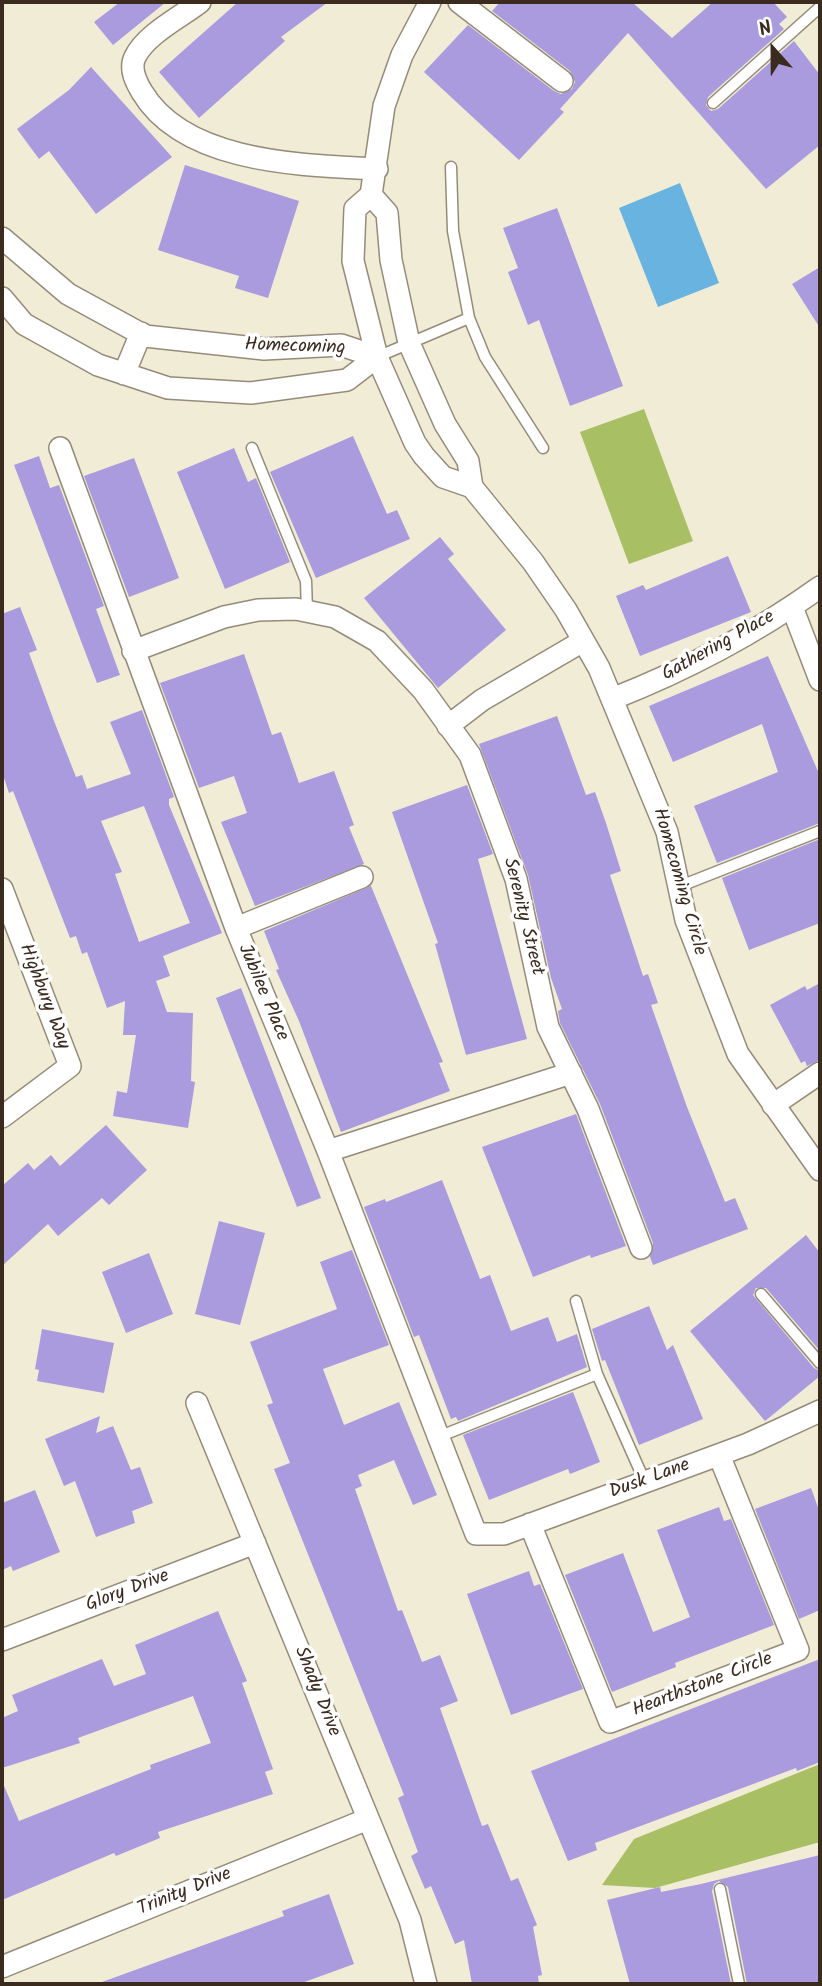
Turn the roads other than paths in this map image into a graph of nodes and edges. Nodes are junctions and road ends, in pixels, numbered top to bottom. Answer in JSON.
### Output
{"nodes":[{"id":1,"x":200,"y":2,"type":"edge"},
{"id":2,"x":430,"y":2,"type":"edge"},
{"id":3,"x":459,"y":2,"type":"edge"},
{"id":4,"x":820,"y":7,"type":"edge"},
{"id":5,"x":562,"y":81,"type":"dead end"},
{"id":6,"x":713,"y":103,"type":"dead end"},
{"id":7,"x":451,"y":167,"type":"dead end"},
{"id":8,"x":377,"y":169,"type":"junction"},
{"id":9,"x":372,"y":195,"type":"junction"},
{"id":10,"x":2,"y":238,"type":"edge"},
{"id":11,"x":2,"y":299,"type":"edge"},
{"id":12,"x":469,"y":318,"type":"junction"},
{"id":13,"x":141,"y":333,"type":"junction"},
{"id":14,"x":409,"y":343,"type":"junction"},
{"id":15,"x":377,"y":357,"type":"junction"},
{"id":16,"x":124,"y":374,"type":"junction"},
{"id":17,"x":252,"y":447,"type":"dead end"},
{"id":18,"x":60,"y":448,"type":"dead end"},
{"id":19,"x":543,"y":449,"type":"dead end"},
{"id":20,"x":472,"y":487,"type":"junction"},
{"id":21,"x":820,"y":587,"type":"edge"},
{"id":22,"x":792,"y":607,"type":"junction"},
{"id":23,"x":307,"y":611,"type":"junction"},
{"id":24,"x":583,"y":641,"type":"junction"},
{"id":25,"x":133,"y":651,"type":"junction"},
{"id":26,"x":820,"y":680,"type":"edge"},
{"id":27,"x":612,"y":699,"type":"junction"},
{"id":28,"x":448,"y":726,"type":"junction"},
{"id":29,"x":820,"y":831,"type":"edge"},
{"id":30,"x":362,"y":877,"type":"dead end"},
{"id":31,"x":678,"y":887,"type":"junction"},
{"id":32,"x":2,"y":889,"type":"edge"},
{"id":33,"x":236,"y":928,"type":"junction"},
{"id":34,"x":571,"y":1073,"type":"junction"},
{"id":35,"x":820,"y":1073,"type":"edge"},
{"id":36,"x":773,"y":1105,"type":"junction"},
{"id":37,"x":2,"y":1117,"type":"edge"},
{"id":38,"x":328,"y":1150,"type":"junction"},
{"id":39,"x":820,"y":1170,"type":"edge"},
{"id":40,"x":641,"y":1248,"type":"dead end"},
{"id":41,"x":761,"y":1294,"type":"dead end"},
{"id":42,"x":576,"y":1301,"type":"dead end"},
{"id":43,"x":820,"y":1363,"type":"edge"},
{"id":44,"x":597,"y":1374,"type":"junction"},
{"id":45,"x":197,"y":1403,"type":"dead end"},
{"id":46,"x":820,"y":1411,"type":"edge"},
{"id":47,"x":438,"y":1437,"type":"junction"},
{"id":48,"x":719,"y":1455,"type":"junction"},
{"id":49,"x":645,"y":1482,"type":"junction"},
{"id":50,"x":530,"y":1524,"type":"junction"},
{"id":51,"x":476,"y":1534,"type":"joint"},
{"id":52,"x":255,"y":1543,"type":"junction"},
{"id":53,"x":2,"y":1640,"type":"edge"},
{"id":54,"x":368,"y":1819,"type":"junction"},
{"id":55,"x":720,"y":1889,"type":"dead end"},
{"id":56,"x":2,"y":1967,"type":"edge"},
{"id":57,"x":426,"y":1984,"type":"edge"},
{"id":58,"x":738,"y":1984,"type":"edge"}],
"edges":[{"from":1,"to":8,"type":"street"},
{"from":2,"to":8,"type":"street","name":"Homecoming Circle"},
{"from":3,"to":5,"type":"street"},
{"from":4,"to":6,"type":"lane"},
{"from":7,"to":12,"type":"lane"},
{"from":8,"to":9,"type":"street","name":"Homecoming Circle"},
{"from":9,"to":14,"type":"street","name":"Homecoming Circle"},
{"from":9,"to":15,"type":"street","name":"Homecoming Circle"},
{"from":10,"to":13,"type":"street","name":"Homecoming"},
{"from":11,"to":16,"type":"street","name":"Homecoming"},
{"from":12,"to":14,"type":"lane"},
{"from":12,"to":19,"type":"lane"},
{"from":13,"to":15,"type":"street","name":"Homecoming"},
{"from":13,"to":16,"type":"street"},
{"from":14,"to":15,"type":"lane"},
{"from":14,"to":20,"type":"street","name":"Homecoming Circle"},
{"from":15,"to":16,"type":"street","name":"Homecoming"},
{"from":15,"to":20,"type":"street","name":"Homecoming Circle"},
{"from":17,"to":23,"type":"lane"},
{"from":18,"to":25,"type":"street","name":"Jubilee Place"},
{"from":20,"to":24,"type":"street","name":"Homecoming Circle"},
{"from":21,"to":22,"type":"street","name":"Gathering Place"},
{"from":22,"to":26,"type":"street"},
{"from":22,"to":27,"type":"street","name":"Gathering Place"},
{"from":23,"to":25,"type":"street","name":"Serenity Street"},
{"from":23,"to":28,"type":"street","name":"Serenity Street"},
{"from":24,"to":27,"type":"street","name":"Homecoming Circle"},
{"from":24,"to":28,"type":"street"},
{"from":25,"to":33,"type":"street","name":"Jubilee Place"},
{"from":27,"to":31,"type":"street","name":"Homecoming Circle"},
{"from":28,"to":34,"type":"street","name":"Serenity Street"},
{"from":29,"to":31,"type":"lane"},
{"from":30,"to":33,"type":"street"},
{"from":31,"to":36,"type":"street","name":"Homecoming Circle"},
{"from":32,"to":37,"type":"street","name":"Highbury Way"},
{"from":33,"to":38,"type":"street","name":"Jubilee Place"},
{"from":34,"to":38,"type":"street"},
{"from":34,"to":40,"type":"street","name":"Serenity Street"},
{"from":35,"to":36,"type":"street"},
{"from":36,"to":39,"type":"street","name":"Homecoming Circle"},
{"from":38,"to":47,"type":"street","name":"Jubilee Place"},
{"from":41,"to":43,"type":"lane"},
{"from":42,"to":44,"type":"lane"},
{"from":44,"to":47,"type":"lane"},
{"from":44,"to":49,"type":"lane"},
{"from":45,"to":52,"type":"street","name":"Shady Drive"},
{"from":46,"to":48,"type":"street","name":"Dusk Lane"},
{"from":47,"to":51,"type":"street","name":"Jubilee Place"},
{"from":48,"to":49,"type":"street","name":"Dusk Lane"},
{"from":48,"to":50,"type":"street","name":"Hearthstone Circle"},
{"from":49,"to":50,"type":"street","name":"Dusk Lane"},
{"from":50,"to":51,"type":"street","name":"Dusk Lane"},
{"from":52,"to":53,"type":"street","name":"Glory Drive"},
{"from":52,"to":54,"type":"street","name":"Shady Drive"},
{"from":54,"to":56,"type":"street","name":"Trinity Drive"},
{"from":54,"to":57,"type":"street","name":"Shady Drive"},
{"from":55,"to":58,"type":"lane"}]}
